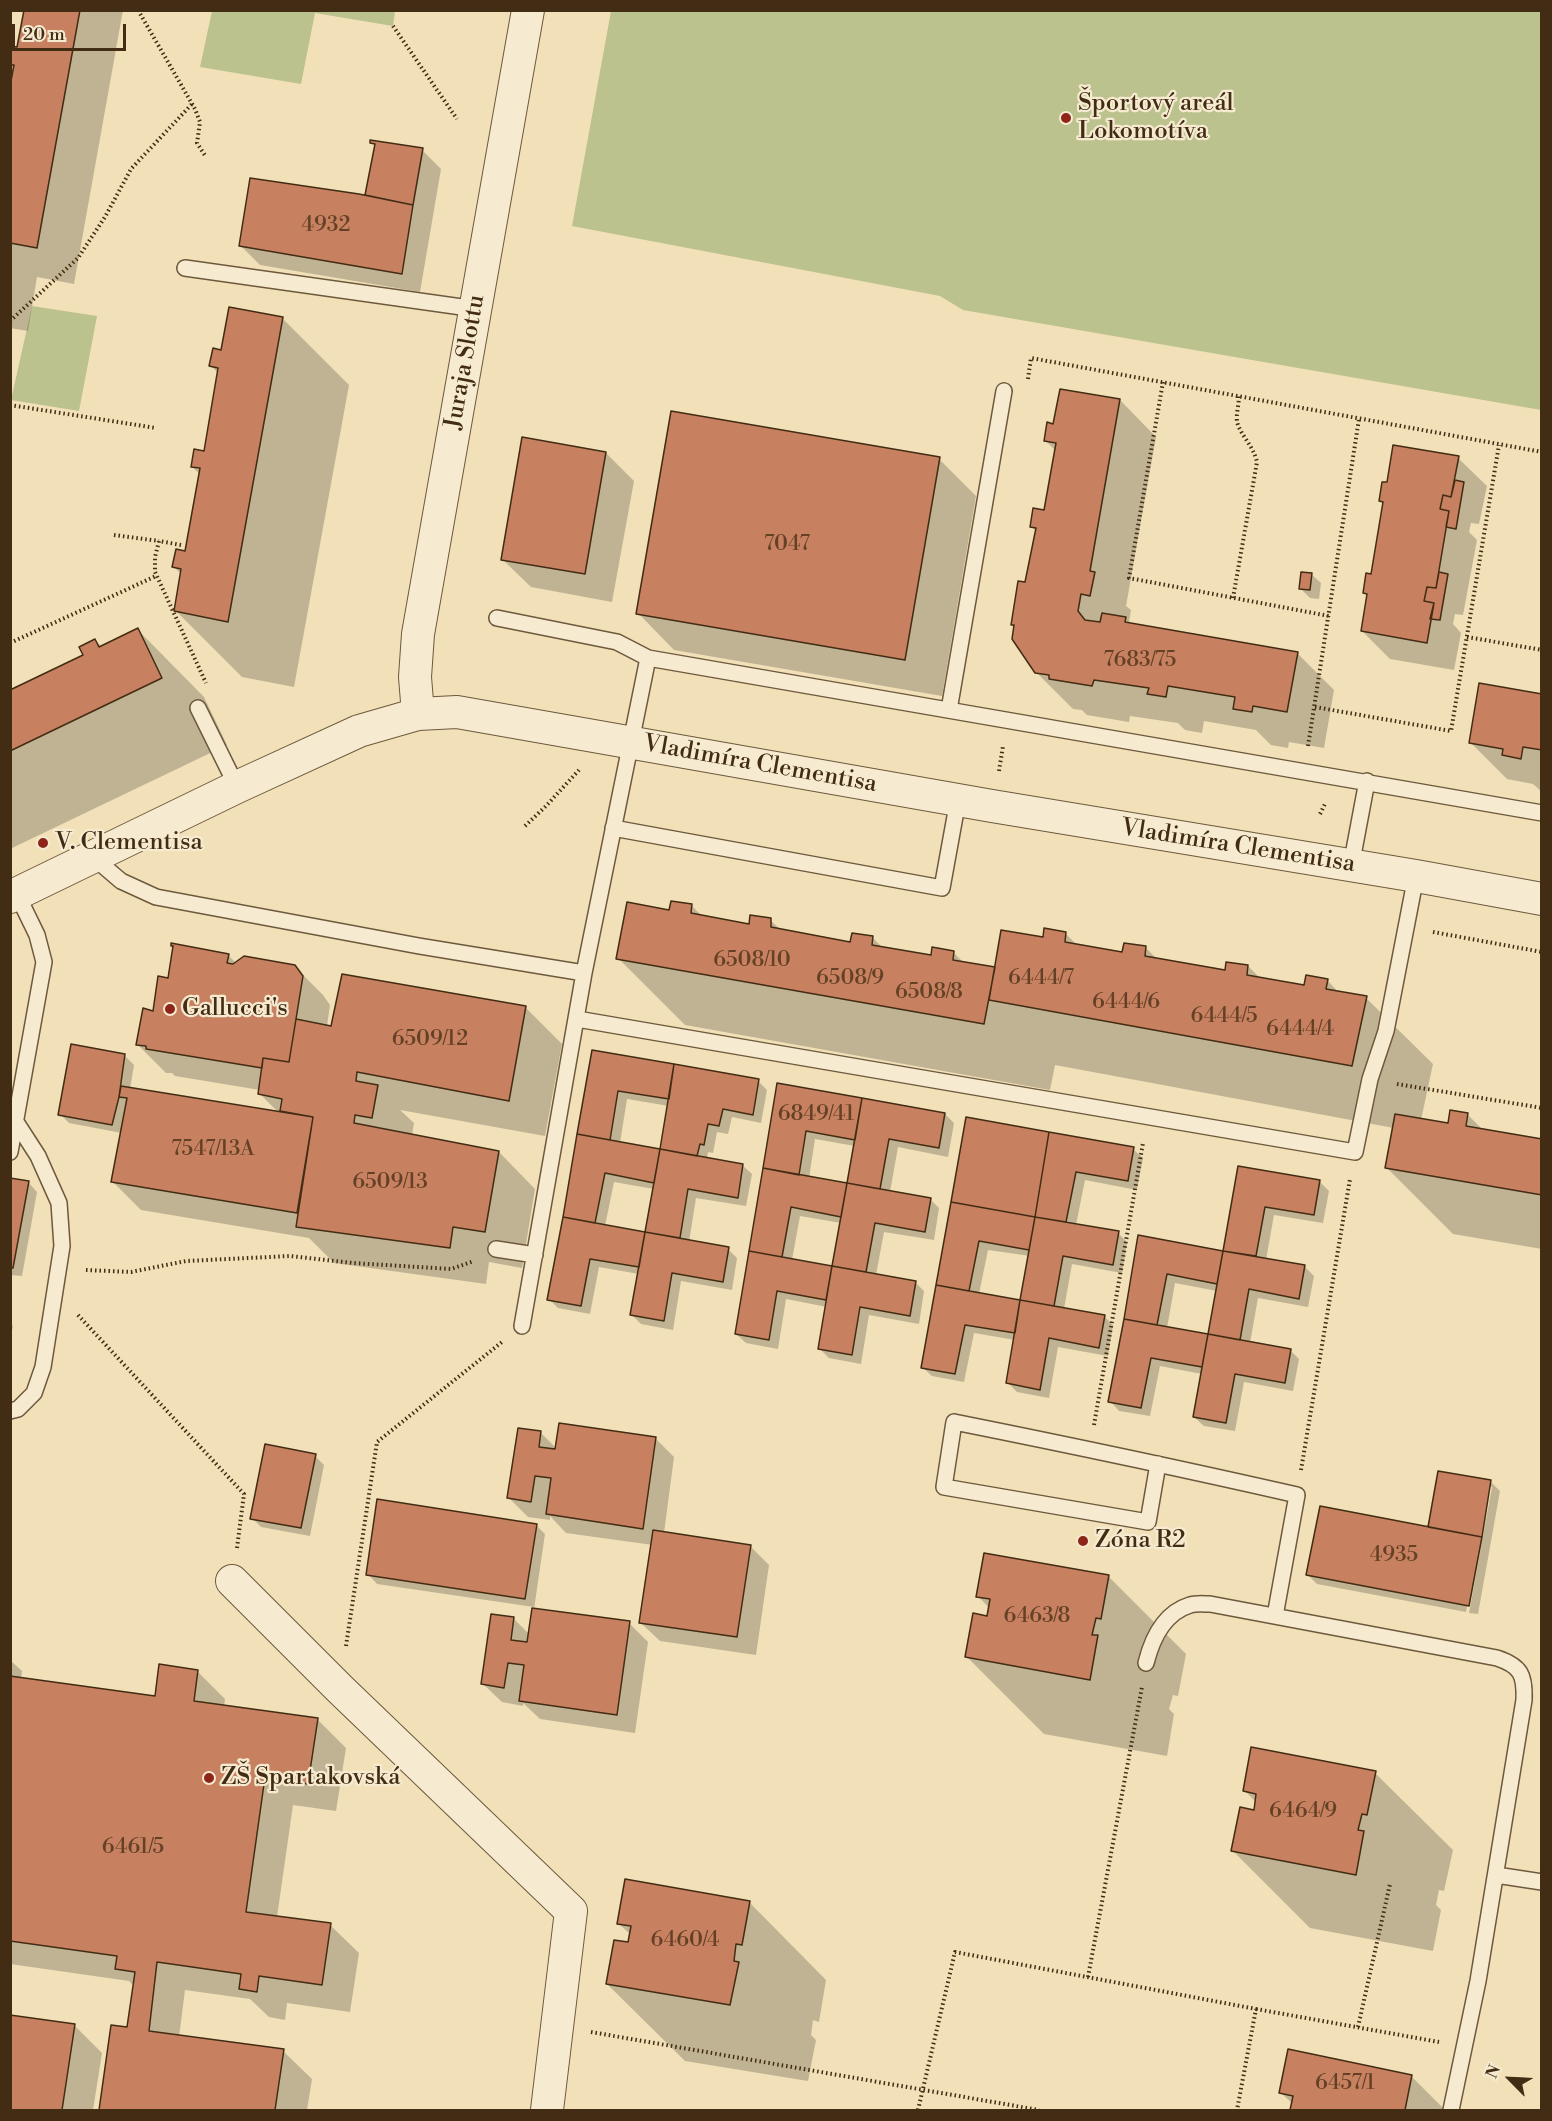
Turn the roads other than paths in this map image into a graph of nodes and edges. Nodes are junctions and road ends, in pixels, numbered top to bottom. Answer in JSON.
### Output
{"nodes":[{"id":1,"x":528,"y":10,"type":"edge"},
{"id":2,"x":185,"y":268,"type":"dead end"},
{"id":3,"x":476,"y":309,"type":"junction"},
{"id":4,"x":1004,"y":391,"type":"dead end"},
{"id":5,"x":497,"y":618,"type":"dead end"},
{"id":6,"x":648,"y":658,"type":"junction"},
{"id":7,"x":198,"y":708,"type":"dead end"},
{"id":8,"x":949,"y":710,"type":"junction"},
{"id":9,"x":418,"y":714,"type":"junction"},
{"id":10,"x":630,"y":741,"type":"junction"},
{"id":11,"x":1367,"y":782,"type":"junction"},
{"id":12,"x":237,"y":787,"type":"junction"},
{"id":13,"x":958,"y":800,"type":"junction"},
{"id":14,"x":1542,"y":813,"type":"edge"},
{"id":15,"x":613,"y":828,"type":"junction"},
{"id":16,"x":93,"y":857,"type":"junction"},
{"id":17,"x":1351,"y":866,"type":"junction"},
{"id":18,"x":1416,"y":876,"type":"junction"},
{"id":19,"x":14,"y":895,"type":"edge"},
{"id":20,"x":1542,"y":899,"type":"edge"},
{"id":21,"x":584,"y":973,"type":"junction"},
{"id":22,"x":577,"y":1019,"type":"junction"},
{"id":23,"x":16,"y":1122,"type":"junction"},
{"id":24,"x":10,"y":1152,"type":"edge"},
{"id":25,"x":496,"y":1249,"type":"road end"},
{"id":26,"x":535,"y":1255,"type":"junction"},
{"id":27,"x":522,"y":1326,"type":"road end"},
{"id":28,"x":10,"y":1411,"type":"edge"},
{"id":29,"x":1158,"y":1464,"type":"junction"},
{"id":30,"x":232,"y":1581,"type":"road end"},
{"id":31,"x":1275,"y":1616,"type":"junction"},
{"id":32,"x":1146,"y":1663,"type":"road end"},
{"id":33,"x":1496,"y":1875,"type":"junction"},
{"id":34,"x":1542,"y":1882,"type":"edge"},
{"id":35,"x":547,"y":2110,"type":"edge"},
{"id":36,"x":1451,"y":2110,"type":"edge"}],
"edges":[{"from":1,"to":3,"type":"street","name":"Juraja Slottu"},
{"from":2,"to":3,"type":"lane"},
{"from":3,"to":9,"type":"street","name":"Juraja Slottu"},
{"from":4,"to":8,"type":"lane"},
{"from":5,"to":6,"type":"lane"},
{"from":6,"to":8,"type":"lane"},
{"from":6,"to":10,"type":"lane"},
{"from":7,"to":12,"type":"lane"},
{"from":8,"to":11,"type":"lane"},
{"from":9,"to":10,"type":"street","name":"Vladimíra Clementisa"},
{"from":9,"to":12,"type":"street","name":"Vladimíra Clementisa"},
{"from":10,"to":13,"type":"street","name":"Vladimíra Clementisa"},
{"from":10,"to":15,"type":"lane"},
{"from":11,"to":14,"type":"lane"},
{"from":11,"to":17,"type":"lane"},
{"from":12,"to":16,"type":"street","name":"Vladimíra Clementisa"},
{"from":13,"to":15,"type":"lane"},
{"from":13,"to":17,"type":"street","name":"Vladimíra Clementisa"},
{"from":15,"to":21,"type":"lane"},
{"from":16,"to":19,"type":"street","name":"Vladimíra Clementisa"},
{"from":16,"to":21,"type":"lane"},
{"from":17,"to":18,"type":"street","name":"Vladimíra Clementisa"},
{"from":18,"to":20,"type":"street","name":"Vladimíra Clementisa"},
{"from":18,"to":22,"type":"lane"},
{"from":19,"to":23,"type":"lane"},
{"from":21,"to":22,"type":"lane"},
{"from":22,"to":26,"type":"lane"},
{"from":23,"to":24,"type":"lane"},
{"from":23,"to":28,"type":"lane"},
{"from":25,"to":26,"type":"lane"},
{"from":26,"to":27,"type":"lane"},
{"from":29,"to":29,"type":"lane"},
{"from":29,"to":31,"type":"lane"},
{"from":30,"to":35,"type":"street"},
{"from":31,"to":32,"type":"lane"},
{"from":31,"to":33,"type":"lane"},
{"from":33,"to":34,"type":"lane"},
{"from":33,"to":36,"type":"lane"}]}
